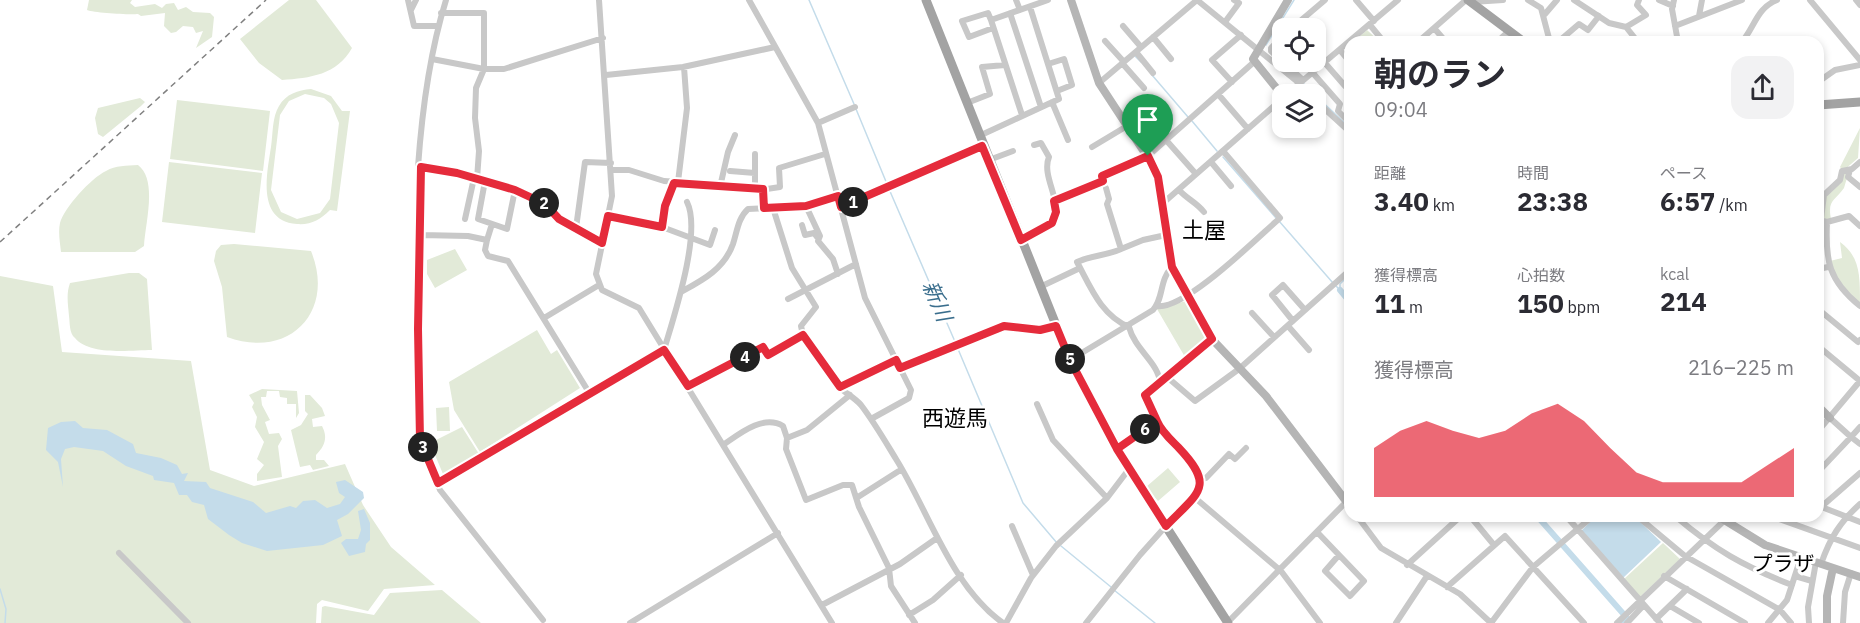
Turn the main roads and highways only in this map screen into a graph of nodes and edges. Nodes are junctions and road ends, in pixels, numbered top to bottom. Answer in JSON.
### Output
{"nodes":[{"id":1,"x":926,"y":0,"type":"edge"},
{"id":2,"x":1469,"y":1,"type":"edge"},
{"id":3,"x":1516,"y":36,"type":"edge"},
{"id":4,"x":1860,"y":102,"type":"edge"},
{"id":5,"x":1824,"y":105,"type":"edge"},
{"id":6,"x":1227,"y":623,"type":"edge"}],
"edges":[{"from":1,"to":6,"type":"main road"},
{"from":2,"to":3,"type":"main road"},
{"from":4,"to":5,"type":"main road"}]}
